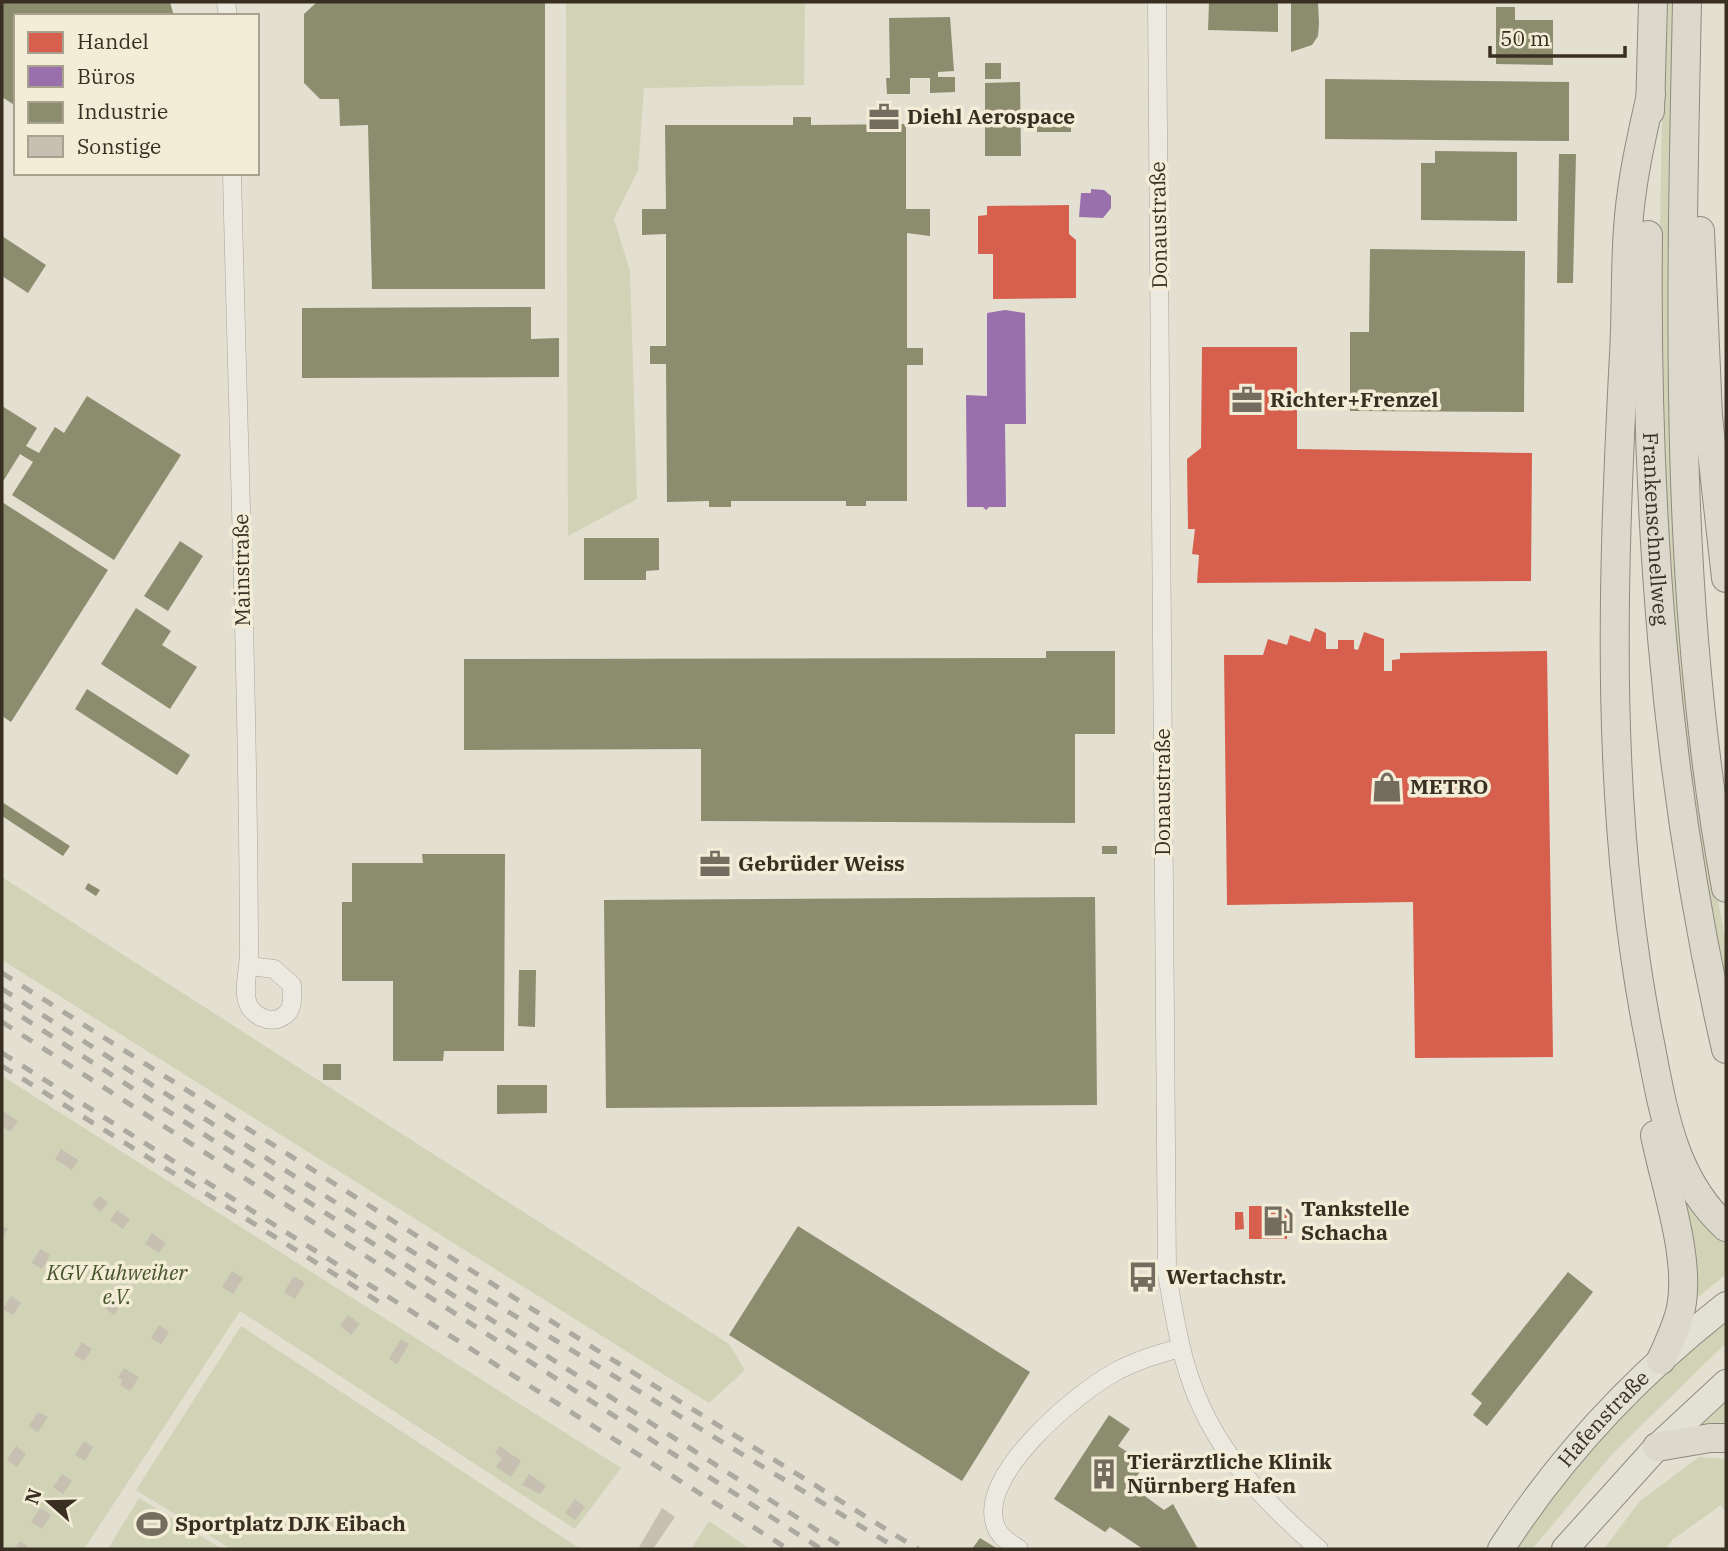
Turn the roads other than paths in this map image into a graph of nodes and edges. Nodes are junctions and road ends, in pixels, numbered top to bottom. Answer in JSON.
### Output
{"nodes":[{"id":1,"x":1157,"y":2,"type":"edge"},
{"id":2,"x":1653,"y":2,"type":"edge"},
{"id":3,"x":1687,"y":2,"type":"edge"},
{"id":4,"x":1651,"y":94,"type":"junction"},
{"id":5,"x":1685,"y":107,"type":"junction"},
{"id":6,"x":232,"y":175,"type":"edge"},
{"id":7,"x":1726,"y":578,"type":"edge"},
{"id":8,"x":1726,"y":888,"type":"edge"},
{"id":9,"x":250,"y":966,"type":"dead end"},
{"id":10,"x":1648,"y":1035,"type":"junction"},
{"id":11,"x":1726,"y":1049,"type":"edge"},
{"id":12,"x":1726,"y":1227,"type":"edge"},
{"id":13,"x":1726,"y":1305,"type":"edge"},
{"id":14,"x":1181,"y":1348,"type":"junction"},
{"id":15,"x":1661,"y":1360,"type":"junction"},
{"id":16,"x":1726,"y":1383,"type":"edge"},
{"id":17,"x":1726,"y":1438,"type":"edge"},
{"id":18,"x":1657,"y":1447,"type":"junction"},
{"id":19,"x":1313,"y":1544,"type":"edge"},
{"id":20,"x":1500,"y":1546,"type":"edge"},
{"id":21,"x":1019,"y":1549,"type":"edge"},
{"id":22,"x":1331,"y":1549,"type":"edge"},
{"id":23,"x":1565,"y":1549,"type":"edge"}],
"edges":[{"from":1,"to":14,"type":"street","name":"Donaustraße"},
{"from":2,"to":4,"type":"highway","name":"Frankenschnellweg"},
{"from":3,"to":5,"type":"highway","name":"Frankenschnellweg"},
{"from":4,"to":10,"type":"highway"},
{"from":4,"to":11,"type":"highway","name":"Frankenschnellweg"},
{"from":5,"to":7,"type":"highway"},
{"from":5,"to":8,"type":"highway","name":"Frankenschnellweg"},
{"from":6,"to":9,"type":"street","name":"Mainstraße"},
{"from":10,"to":12,"type":"highway"},
{"from":10,"to":15,"type":"highway"},
{"from":13,"to":15,"type":"main road","name":"Hafenstraße"},
{"from":14,"to":19,"type":"street","name":"Donaustraße"},
{"from":14,"to":21,"type":"street"},
{"from":15,"to":20,"type":"main road","name":"Hafenstraße"},
{"from":16,"to":18,"type":"main road"},
{"from":17,"to":18,"type":"highway"},
{"from":18,"to":23,"type":"main road"},
{"from":19,"to":22,"type":"street","name":"Donaustraße"}]}
